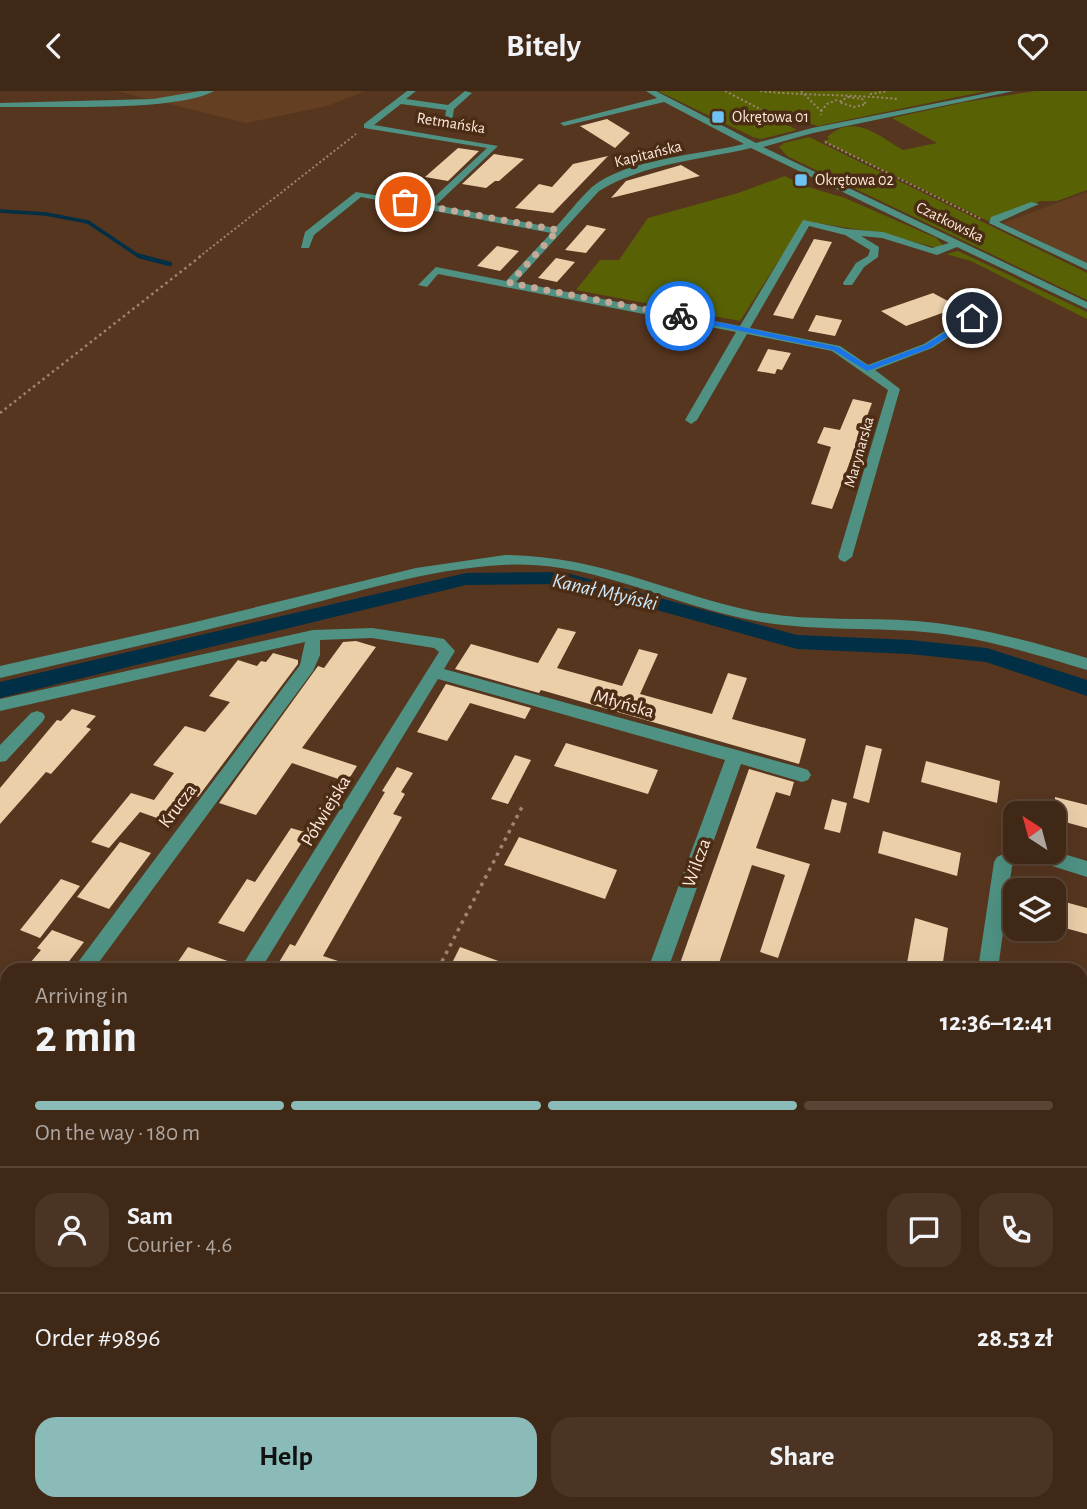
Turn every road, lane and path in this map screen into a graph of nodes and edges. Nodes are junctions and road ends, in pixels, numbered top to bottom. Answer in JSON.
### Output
{"nodes":[{"id":1,"x":104,"y":91,"type":"edge"},
{"id":2,"x":210,"y":91,"type":"edge"},
{"id":3,"x":412,"y":91,"type":"edge"},
{"id":4,"x":650,"y":91,"type":"edge"},
{"id":5,"x":725,"y":91,"type":"edge"},
{"id":6,"x":760,"y":91,"type":"edge"},
{"id":7,"x":801,"y":91,"type":"edge"},
{"id":8,"x":888,"y":91,"type":"edge"},
{"id":9,"x":1010,"y":91,"type":"edge"},
{"id":10,"x":29,"y":93,"type":"edge"},
{"id":11,"x":88,"y":93,"type":"dead end"},
{"id":12,"x":468,"y":93,"type":"dead end"},
{"id":13,"x":804,"y":96,"type":"junction"},
{"id":14,"x":861,"y":96,"type":"junction"},
{"id":15,"x":848,"y":97,"type":"junction"},
{"id":16,"x":664,"y":99,"type":"junction"},
{"id":17,"x":841,"y":99,"type":"junction"},
{"id":18,"x":400,"y":101,"type":"junction"},
{"id":19,"x":145,"y":102,"type":"junction"},
{"id":20,"x":0,"y":104,"type":"edge"},
{"id":21,"x":49,"y":104,"type":"junction"},
{"id":22,"x":62,"y":104,"type":"junction"},
{"id":23,"x":450,"y":108,"type":"junction"},
{"id":24,"x":923,"y":108,"type":"junction"},
{"id":25,"x":821,"y":111,"type":"junction"},
{"id":26,"x":449,"y":119,"type":"dead end"},
{"id":27,"x":564,"y":123,"type":"dead end"},
{"id":28,"x":798,"y":123,"type":"dead end"},
{"id":29,"x":367,"y":126,"type":"junction"},
{"id":30,"x":832,"y":127,"type":"junction"},
{"id":31,"x":809,"y":132,"type":"junction"},
{"id":32,"x":826,"y":139,"type":"dead end"},
{"id":33,"x":754,"y":146,"type":"junction"},
{"id":34,"x":1034,"y":204,"type":"dead end"},
{"id":35,"x":429,"y":207,"type":"junction"},
{"id":36,"x":989,"y":223,"type":"dead end"},
{"id":37,"x":558,"y":230,"type":"junction"},
{"id":38,"x":847,"y":232,"type":"junction"},
{"id":39,"x":959,"y":243,"type":"junction"},
{"id":40,"x":305,"y":246,"type":"dead end"},
{"id":41,"x":1087,"y":267,"type":"edge"},
{"id":42,"x":510,"y":283,"type":"junction"},
{"id":43,"x":848,"y":283,"type":"dead end"},
{"id":44,"x":423,"y":285,"type":"dead end"},
{"id":45,"x":1087,"y":306,"type":"edge"},
{"id":46,"x":972,"y":318,"type":"dead end"},
{"id":47,"x":745,"y":329,"type":"junction"},
{"id":48,"x":867,"y":369,"type":"junction"},
{"id":49,"x":0,"y":413,"type":"edge"},
{"id":50,"x":691,"y":419,"type":"dead end"},
{"id":51,"x":845,"y":557,"type":"dead end"},
{"id":52,"x":313,"y":635,"type":"junction"},
{"id":53,"x":1087,"y":664,"type":"edge"},
{"id":54,"x":0,"y":672,"type":"edge"},
{"id":55,"x":435,"y":672,"type":"junction"},
{"id":56,"x":0,"y":705,"type":"edge"},
{"id":57,"x":37,"y":717,"type":"dead end"},
{"id":58,"x":0,"y":756,"type":"edge"},
{"id":59,"x":735,"y":757,"type":"junction"},
{"id":60,"x":802,"y":775,"type":"dead end"},
{"id":61,"x":522,"y":807,"type":"dead end"},
{"id":62,"x":1003,"y":862,"type":"edge"},
{"id":63,"x":1066,"y":863,"type":"edge"},
{"id":64,"x":1087,"y":869,"type":"edge"},
{"id":65,"x":87,"y":963,"type":"edge"},
{"id":66,"x":254,"y":963,"type":"edge"},
{"id":67,"x":441,"y":963,"type":"edge"},
{"id":68,"x":660,"y":963,"type":"edge"},
{"id":69,"x":990,"y":963,"type":"edge"}],
"edges":[{"from":1,"to":19,"type":"street"},
{"from":2,"to":19,"type":"street"},
{"from":3,"to":18,"type":"street","name":"Retmańska"},
{"from":4,"to":16,"type":"street","name":"Czatkowska"},
{"from":5,"to":31,"type":"path"},
{"from":6,"to":13,"type":"path"},
{"from":7,"to":13,"type":"path"},
{"from":8,"to":14,"type":"path"},
{"from":9,"to":24,"type":"street","name":"Kapitańska"},
{"from":10,"to":20,"type":"street"},
{"from":10,"to":21,"type":"street"},
{"from":11,"to":22,"type":"street"},
{"from":12,"to":23,"type":"street"},
{"from":13,"to":15,"type":"path"},
{"from":13,"to":25,"type":"path"},
{"from":14,"to":15,"type":"path"},
{"from":14,"to":24,"type":"path"},
{"from":15,"to":17,"type":"path"},
{"from":15,"to":17,"type":"path"},
{"from":16,"to":27,"type":"street"},
{"from":16,"to":33,"type":"street","name":"Czatkowska"},
{"from":17,"to":25,"type":"path"},
{"from":18,"to":23,"type":"street"},
{"from":18,"to":29,"type":"street","name":"Retmańska"},
{"from":19,"to":22,"type":"street"},
{"from":20,"to":21,"type":"street"},
{"from":21,"to":22,"type":"street"},
{"from":23,"to":26,"type":"street"},
{"from":24,"to":30,"type":"street","name":"Kapitańska"},
{"from":25,"to":30,"type":"path"},
{"from":28,"to":31,"type":"street"},
{"from":29,"to":35,"type":"street","name":"Retmańska"},
{"from":29,"to":49,"type":"path"},
{"from":30,"to":31,"type":"street","name":"Kapitańska"},
{"from":31,"to":32,"type":"street"},
{"from":31,"to":33,"type":"street","name":"Kapitańska"},
{"from":31,"to":36,"type":"path"},
{"from":33,"to":37,"type":"street","name":"Kapitańska"},
{"from":33,"to":39,"type":"street","name":"Czatkowska"},
{"from":34,"to":41,"type":"street"},
{"from":35,"to":37,"type":"street"},
{"from":35,"to":40,"type":"street"},
{"from":37,"to":42,"type":"street","name":"Kapitańska"},
{"from":38,"to":39,"type":"street"},
{"from":38,"to":43,"type":"street"},
{"from":38,"to":47,"type":"street"},
{"from":39,"to":45,"type":"street","name":"Czatkowska"},
{"from":42,"to":44,"type":"street"},
{"from":42,"to":47,"type":"street"},
{"from":46,"to":48,"type":"street"},
{"from":47,"to":48,"type":"street","name":"Marynarska"},
{"from":47,"to":50,"type":"street"},
{"from":48,"to":51,"type":"street","name":"Marynarska"},
{"from":52,"to":55,"type":"street"},
{"from":52,"to":56,"type":"street"},
{"from":52,"to":65,"type":"street","name":"Krucza"},
{"from":53,"to":54,"type":"street"},
{"from":55,"to":59,"type":"street","name":"Młyńska"},
{"from":55,"to":66,"type":"street","name":"Półwiejska"},
{"from":57,"to":58,"type":"street"},
{"from":59,"to":60,"type":"street","name":"Młyńska"},
{"from":59,"to":68,"type":"street","name":"Wilcza"},
{"from":61,"to":67,"type":"path"},
{"from":62,"to":69,"type":"street"},
{"from":63,"to":64,"type":"street"}]}
